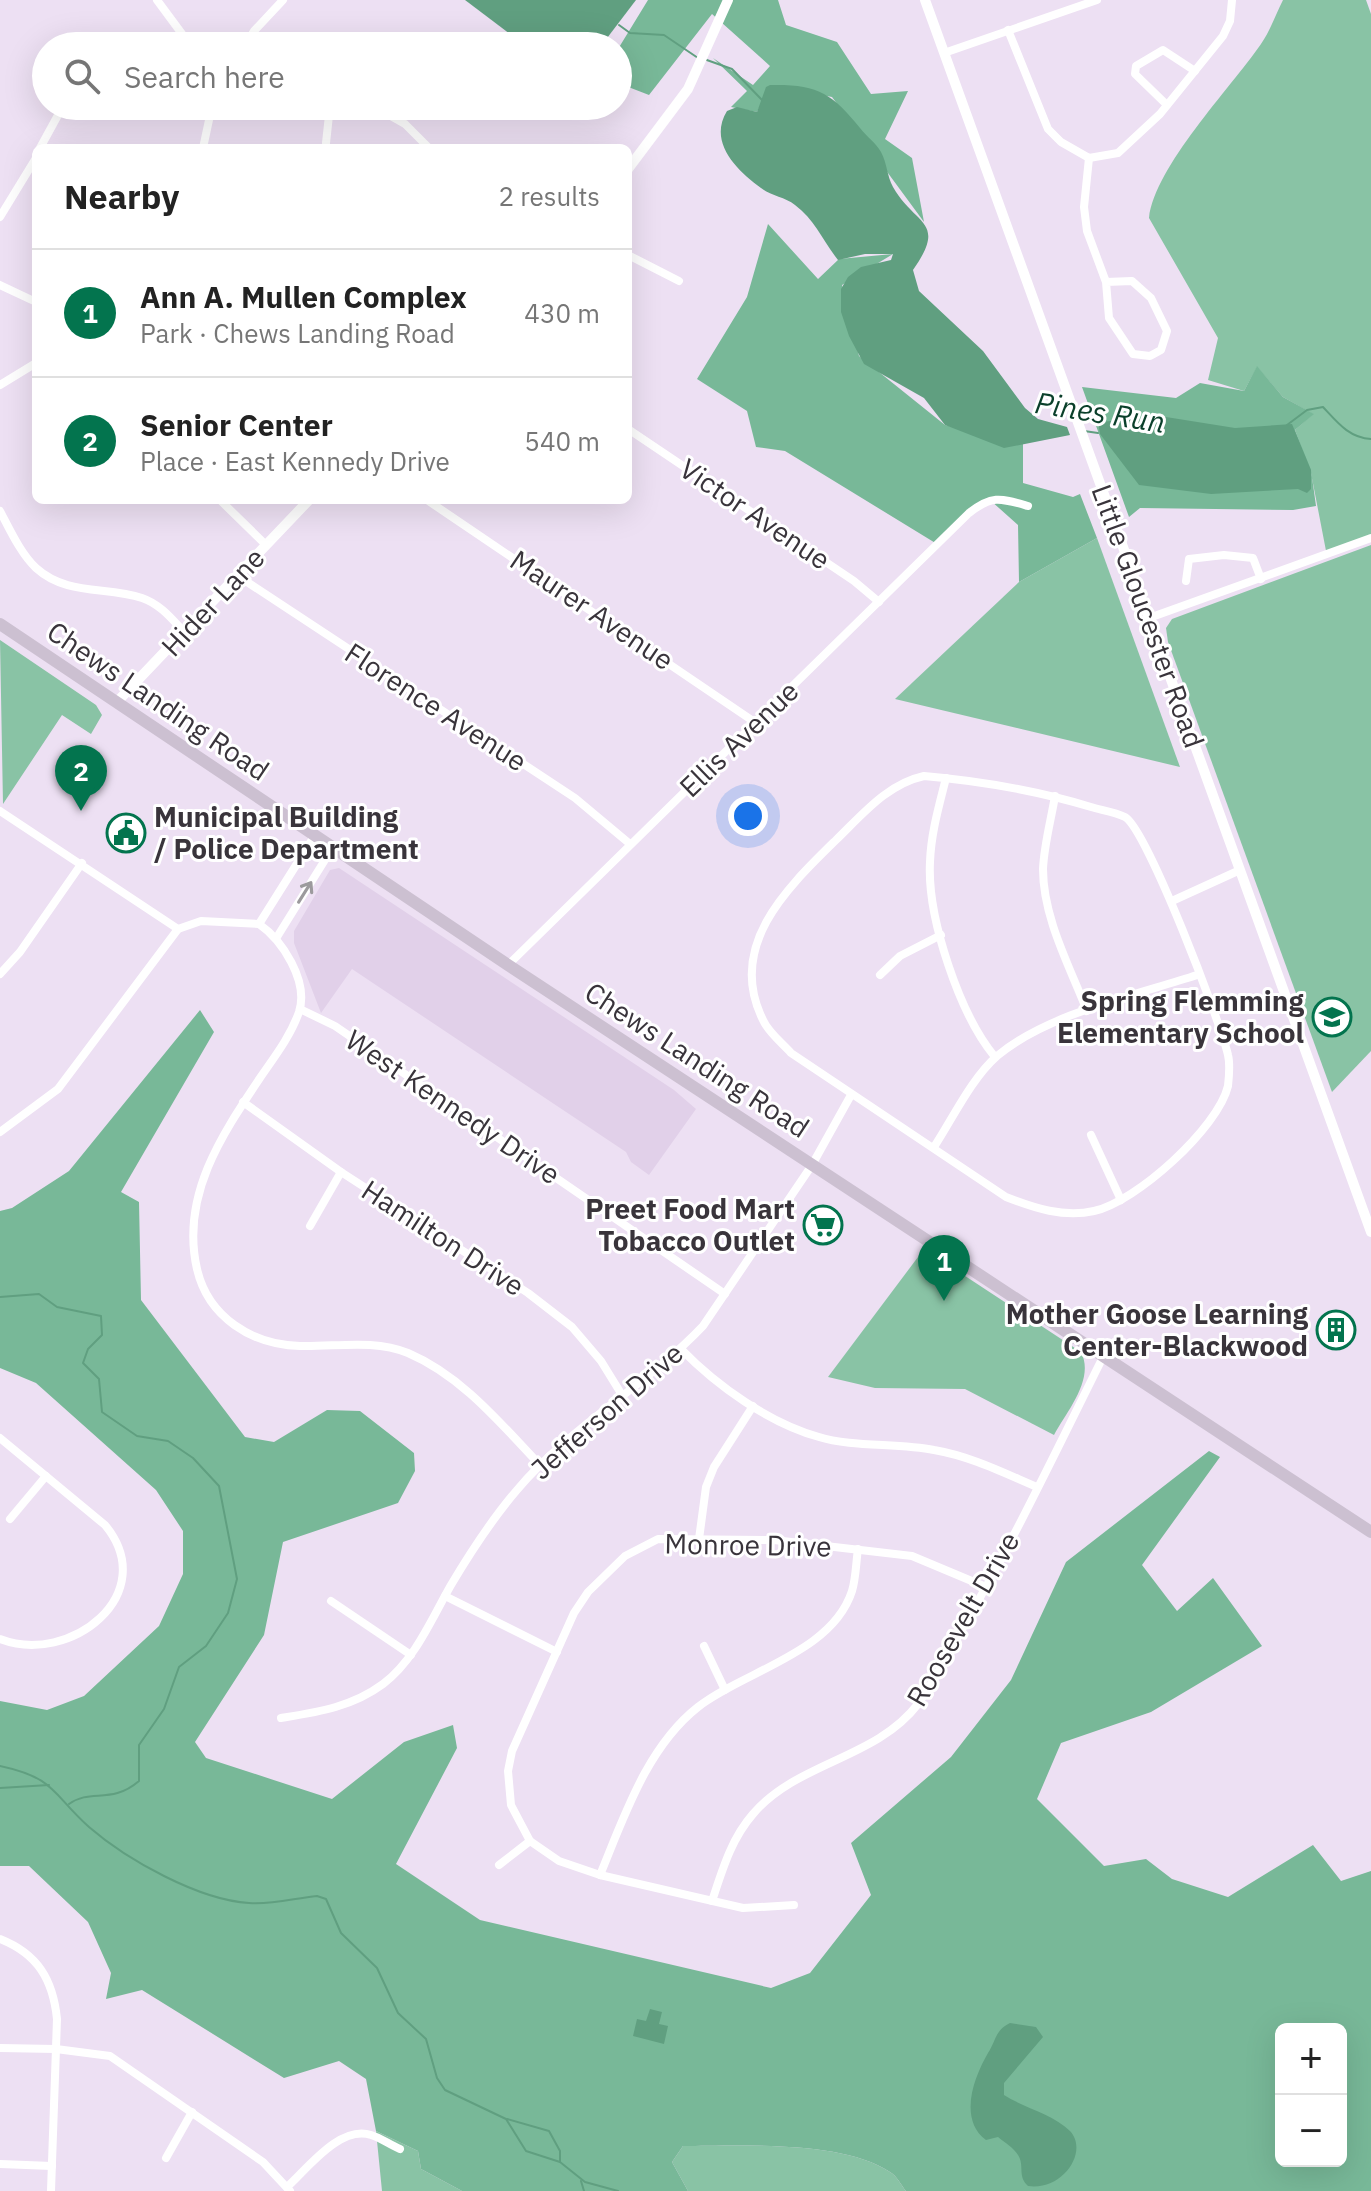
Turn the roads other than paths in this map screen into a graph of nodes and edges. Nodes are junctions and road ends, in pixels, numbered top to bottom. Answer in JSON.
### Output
{"nodes":[{"id":1,"x":157,"y":0,"type":"edge"},
{"id":2,"x":283,"y":0,"type":"edge"},
{"id":3,"x":728,"y":0,"type":"edge"},
{"id":4,"x":925,"y":0,"type":"edge"},
{"id":5,"x":1232,"y":0,"type":"edge"},
{"id":6,"x":1091,"y":1,"type":"edge"},
{"id":7,"x":1008,"y":30,"type":"junction"},
{"id":8,"x":181,"y":32,"type":"edge"},
{"id":9,"x":253,"y":32,"type":"edge"},
{"id":10,"x":944,"y":53,"type":"junction"},
{"id":11,"x":1195,"y":71,"type":"junction"},
{"id":12,"x":1167,"y":105,"type":"junction"},
{"id":13,"x":55,"y":120,"type":"edge"},
{"id":14,"x":209,"y":120,"type":"edge"},
{"id":15,"x":328,"y":120,"type":"edge"},
{"id":16,"x":398,"y":120,"type":"edge"},
{"id":17,"x":326,"y":143,"type":"dead end"},
{"id":18,"x":42,"y":144,"type":"edge"},
{"id":19,"x":204,"y":144,"type":"edge"},
{"id":20,"x":425,"y":144,"type":"edge"},
{"id":21,"x":1089,"y":158,"type":"junction"},
{"id":22,"x":632,"y":164,"type":"edge"},
{"id":23,"x":32,"y":165,"type":"edge"},
{"id":24,"x":0,"y":217,"type":"edge"},
{"id":25,"x":632,"y":257,"type":"edge"},
{"id":26,"x":679,"y":281,"type":"dead end"},
{"id":27,"x":1106,"y":282,"type":"junction"},
{"id":28,"x":0,"y":285,"type":"edge"},
{"id":29,"x":32,"y":300,"type":"edge"},
{"id":30,"x":32,"y":365,"type":"edge"},
{"id":31,"x":0,"y":385,"type":"edge"},
{"id":32,"x":632,"y":432,"type":"edge"},
{"id":33,"x":224,"y":504,"type":"edge"},
{"id":34,"x":305,"y":504,"type":"edge"},
{"id":35,"x":433,"y":504,"type":"edge"},
{"id":36,"x":1028,"y":506,"type":"dead end"},
{"id":37,"x":0,"y":511,"type":"edge"},
{"id":38,"x":1371,"y":538,"type":"edge"},
{"id":39,"x":266,"y":545,"type":"junction"},
{"id":40,"x":238,"y":576,"type":"junction"},
{"id":41,"x":1261,"y":579,"type":"junction"},
{"id":42,"x":1186,"y":581,"type":"dead end"},
{"id":43,"x":879,"y":602,"type":"junction"},
{"id":44,"x":1149,"y":618,"type":"junction"},
{"id":45,"x":0,"y":624,"type":"edge"},
{"id":46,"x":184,"y":632,"type":"junction"},
{"id":47,"x":116,"y":703,"type":"junction"},
{"id":48,"x":756,"y":723,"type":"junction"},
{"id":49,"x":946,"y":778,"type":"junction"},
{"id":50,"x":1055,"y":796,"type":"junction"},
{"id":51,"x":0,"y":811,"type":"edge"},
{"id":52,"x":315,"y":835,"type":"junction"},
{"id":53,"x":630,"y":844,"type":"junction"},
{"id":54,"x":333,"y":847,"type":"junction"},
{"id":55,"x":82,"y":863,"type":"junction"},
{"id":56,"x":1240,"y":870,"type":"junction"},
{"id":57,"x":1172,"y":901,"type":"junction"},
{"id":58,"x":259,"y":924,"type":"junction"},
{"id":59,"x":178,"y":929,"type":"junction"},
{"id":60,"x":941,"y":935,"type":"junction"},
{"id":61,"x":277,"y":937,"type":"junction"},
{"id":62,"x":508,"y":965,"type":"junction"},
{"id":63,"x":0,"y":974,"type":"edge"},
{"id":64,"x":880,"y":975,"type":"dead end"},
{"id":65,"x":1197,"y":975,"type":"junction"},
{"id":66,"x":300,"y":1009,"type":"junction"},
{"id":67,"x":1087,"y":1011,"type":"junction"},
{"id":68,"x":995,"y":1057,"type":"junction"},
{"id":69,"x":851,"y":1095,"type":"junction"},
{"id":70,"x":243,"y":1102,"type":"junction"},
{"id":71,"x":0,"y":1132,"type":"edge"},
{"id":72,"x":1091,"y":1135,"type":"dead end"},
{"id":73,"x":934,"y":1147,"type":"junction"},
{"id":74,"x":812,"y":1165,"type":"junction"},
{"id":75,"x":341,"y":1172,"type":"junction"},
{"id":76,"x":1121,"y":1200,"type":"junction"},
{"id":77,"x":310,"y":1226,"type":"dead end"},
{"id":78,"x":1371,"y":1232,"type":"edge"},
{"id":79,"x":725,"y":1294,"type":"junction"},
{"id":80,"x":681,"y":1349,"type":"junction"},
{"id":81,"x":1103,"y":1357,"type":"junction"},
{"id":82,"x":622,"y":1395,"type":"junction"},
{"id":83,"x":753,"y":1406,"type":"junction"},
{"id":84,"x":0,"y":1438,"type":"edge"},
{"id":85,"x":541,"y":1466,"type":"junction"},
{"id":86,"x":46,"y":1476,"type":"junction"},
{"id":87,"x":1037,"y":1487,"type":"junction"},
{"id":88,"x":10,"y":1519,"type":"dead end"},
{"id":89,"x":1371,"y":1532,"type":"edge"},
{"id":90,"x":699,"y":1539,"type":"junction"},
{"id":91,"x":858,"y":1549,"type":"junction"},
{"id":92,"x":986,"y":1587,"type":"junction"},
{"id":93,"x":445,"y":1596,"type":"junction"},
{"id":94,"x":331,"y":1601,"type":"dead end"},
{"id":95,"x":0,"y":1639,"type":"edge"},
{"id":96,"x":704,"y":1646,"type":"dead end"},
{"id":97,"x":557,"y":1652,"type":"junction"},
{"id":98,"x":411,"y":1655,"type":"junction"},
{"id":99,"x":725,"y":1690,"type":"junction"},
{"id":100,"x":281,"y":1718,"type":"dead end"},
{"id":101,"x":530,"y":1841,"type":"junction"},
{"id":102,"x":499,"y":1865,"type":"dead end"},
{"id":103,"x":600,"y":1875,"type":"junction"},
{"id":104,"x":712,"y":1901,"type":"junction"},
{"id":105,"x":794,"y":1905,"type":"dead end"},
{"id":106,"x":0,"y":1939,"type":"edge"},
{"id":107,"x":0,"y":2048,"type":"edge"},
{"id":108,"x":56,"y":2049,"type":"junction"},
{"id":109,"x":192,"y":2112,"type":"junction"},
{"id":110,"x":400,"y":2149,"type":"dead end"},
{"id":111,"x":166,"y":2158,"type":"dead end"},
{"id":112,"x":0,"y":2164,"type":"edge"},
{"id":113,"x":52,"y":2166,"type":"junction"},
{"id":114,"x":289,"y":2189,"type":"edge"},
{"id":115,"x":51,"y":2191,"type":"edge"}],
"edges":[{"from":1,"to":8,"type":"street"},
{"from":2,"to":9,"type":"street"},
{"from":3,"to":22,"type":"street"},
{"from":4,"to":10,"type":"street","name":"Little Gloucester Road"},
{"from":5,"to":11,"type":"street"},
{"from":6,"to":7,"type":"street"},
{"from":7,"to":10,"type":"street"},
{"from":7,"to":21,"type":"street"},
{"from":10,"to":44,"type":"street","name":"Little Gloucester Road"},
{"from":11,"to":12,"type":"street"},
{"from":11,"to":12,"type":"street"},
{"from":12,"to":21,"type":"street"},
{"from":13,"to":18,"type":"street"},
{"from":14,"to":19,"type":"street"},
{"from":15,"to":17,"type":"street"},
{"from":16,"to":20,"type":"street"},
{"from":21,"to":27,"type":"street"},
{"from":23,"to":24,"type":"street"},
{"from":25,"to":26,"type":"street"},
{"from":27,"to":27,"type":"street"},
{"from":28,"to":29,"type":"street"},
{"from":30,"to":31,"type":"street"},
{"from":32,"to":43,"type":"street","name":"Victor Avenue"},
{"from":33,"to":39,"type":"street"},
{"from":34,"to":39,"type":"street","name":"Hider Lane"},
{"from":35,"to":48,"type":"street","name":"Maurer Avenue"},
{"from":36,"to":43,"type":"street","name":"Ellis Avenue"},
{"from":37,"to":46,"type":"street"},
{"from":38,"to":41,"type":"street"},
{"from":39,"to":40,"type":"street","name":"Hider Lane"},
{"from":40,"to":46,"type":"street","name":"Hider Lane"},
{"from":40,"to":53,"type":"street","name":"Florence Avenue"},
{"from":41,"to":42,"type":"street"},
{"from":41,"to":44,"type":"street"},
{"from":43,"to":48,"type":"street","name":"Ellis Avenue"},
{"from":44,"to":56,"type":"street","name":"Little Gloucester Road"},
{"from":45,"to":47,"type":"main road","name":"Chews Landing Road"},
{"from":46,"to":47,"type":"street","name":"Hider Lane"},
{"from":47,"to":52,"type":"main road","name":"Chews Landing Road"},
{"from":48,"to":53,"type":"street","name":"Ellis Avenue"},
{"from":49,"to":50,"type":"street"},
{"from":49,"to":60,"type":"street"},
{"from":49,"to":69,"type":"street"},
{"from":50,"to":57,"type":"street"},
{"from":50,"to":67,"type":"street"},
{"from":51,"to":55,"type":"street"},
{"from":52,"to":54,"type":"main road","name":"Chews Landing Road"},
{"from":52,"to":58,"type":"street"},
{"from":53,"to":62,"type":"street","name":"Ellis Avenue"},
{"from":61,"to":54,"type":"street","one_way":true},
{"from":54,"to":62,"type":"main road","name":"Chews Landing Road"},
{"from":55,"to":59,"type":"street"},
{"from":55,"to":63,"type":"street"},
{"from":56,"to":57,"type":"street"},
{"from":56,"to":78,"type":"street","name":"Little Gloucester Road"},
{"from":57,"to":65,"type":"street"},
{"from":58,"to":59,"type":"street"},
{"from":58,"to":61,"type":"street"},
{"from":59,"to":71,"type":"street"},
{"from":60,"to":64,"type":"street"},
{"from":60,"to":68,"type":"street"},
{"from":61,"to":66,"type":"street"},
{"from":62,"to":74,"type":"main road","name":"Chews Landing Road"},
{"from":65,"to":67,"type":"street"},
{"from":65,"to":76,"type":"street"},
{"from":66,"to":70,"type":"street"},
{"from":66,"to":79,"type":"street","name":"West Kennedy Drive"},
{"from":67,"to":68,"type":"street"},
{"from":68,"to":73,"type":"street"},
{"from":69,"to":73,"type":"street"},
{"from":69,"to":74,"type":"street","name":"Jefferson Drive"},
{"from":70,"to":75,"type":"street","name":"Hamilton Drive"},
{"from":70,"to":85,"type":"street"},
{"from":72,"to":76,"type":"street"},
{"from":73,"to":76,"type":"street"},
{"from":74,"to":79,"type":"street","name":"Jefferson Drive"},
{"from":74,"to":81,"type":"main road","name":"Chews Landing Road"},
{"from":75,"to":77,"type":"street"},
{"from":75,"to":82,"type":"street","name":"Hamilton Drive"},
{"from":79,"to":80,"type":"street","name":"Jefferson Drive"},
{"from":80,"to":82,"type":"street","name":"Jefferson Drive"},
{"from":80,"to":83,"type":"street"},
{"from":81,"to":87,"type":"street","name":"Roosevelt Drive"},
{"from":81,"to":89,"type":"main road","name":"Chews Landing Road"},
{"from":82,"to":85,"type":"street","name":"Jefferson Drive"},
{"from":83,"to":87,"type":"street"},
{"from":83,"to":90,"type":"street"},
{"from":84,"to":86,"type":"street"},
{"from":85,"to":93,"type":"street","name":"Jefferson Drive"},
{"from":86,"to":88,"type":"street"},
{"from":86,"to":95,"type":"street"},
{"from":87,"to":92,"type":"street","name":"Roosevelt Drive"},
{"from":90,"to":91,"type":"street","name":"Monroe Drive"},
{"from":90,"to":97,"type":"street","name":"Monroe Drive"},
{"from":91,"to":92,"type":"street","name":"Monroe Drive"},
{"from":91,"to":99,"type":"street"},
{"from":92,"to":104,"type":"street","name":"Roosevelt Drive"},
{"from":93,"to":97,"type":"street"},
{"from":93,"to":98,"type":"street","name":"Jefferson Drive"},
{"from":94,"to":98,"type":"street"},
{"from":96,"to":99,"type":"street"},
{"from":97,"to":101,"type":"street","name":"Monroe Drive"},
{"from":98,"to":100,"type":"street","name":"Jefferson Drive"},
{"from":99,"to":103,"type":"street"},
{"from":101,"to":102,"type":"street"},
{"from":101,"to":103,"type":"street","name":"Monroe Drive"},
{"from":103,"to":104,"type":"street","name":"Monroe Drive"},
{"from":104,"to":105,"type":"street","name":"Monroe Drive"},
{"from":106,"to":108,"type":"street"},
{"from":107,"to":108,"type":"street"},
{"from":108,"to":109,"type":"street"},
{"from":108,"to":113,"type":"street"},
{"from":109,"to":111,"type":"street"},
{"from":109,"to":114,"type":"street"},
{"from":110,"to":114,"type":"street"},
{"from":112,"to":113,"type":"street"},
{"from":113,"to":115,"type":"street"}]}
